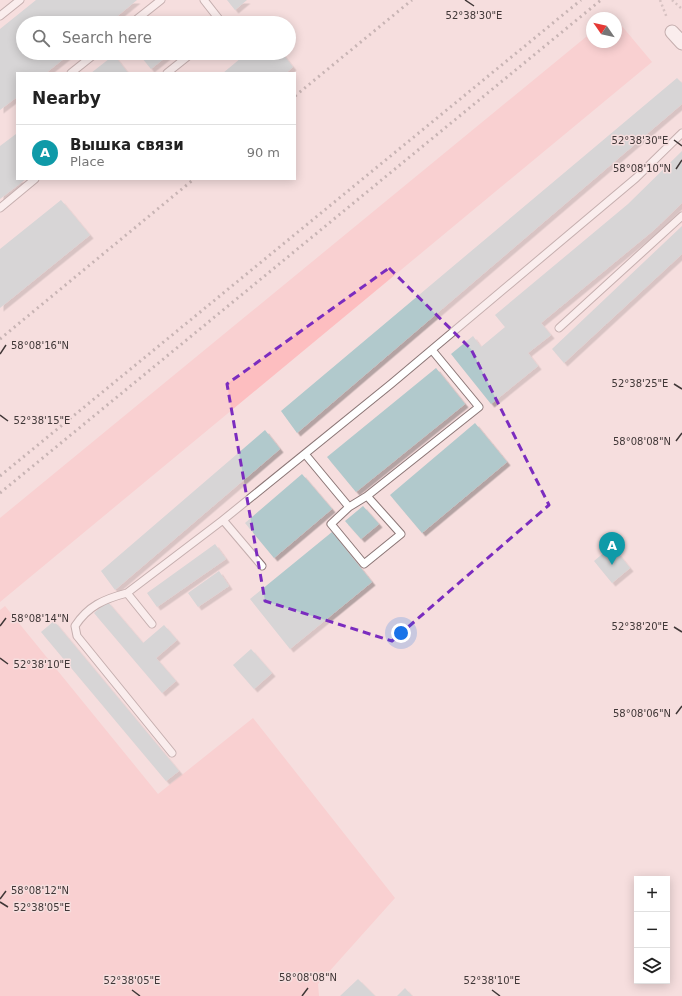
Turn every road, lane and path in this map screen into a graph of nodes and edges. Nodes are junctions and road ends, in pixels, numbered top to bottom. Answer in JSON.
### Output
{"nodes":[{"id":1,"x":20,"y":0,"type":"edge"},
{"id":2,"x":160,"y":0,"type":"edge"},
{"id":3,"x":204,"y":0,"type":"edge"},
{"id":4,"x":660,"y":0,"type":"edge"},
{"id":5,"x":672,"y":0,"type":"edge"},
{"id":6,"x":682,"y":9,"type":"edge"},
{"id":7,"x":0,"y":16,"type":"edge"},
{"id":8,"x":141,"y":16,"type":"edge"},
{"id":9,"x":217,"y":16,"type":"edge"},
{"id":10,"x":672,"y":32,"type":"joint"},
{"id":11,"x":682,"y":43,"type":"edge"},
{"id":12,"x":87,"y":60,"type":"edge"},
{"id":13,"x":183,"y":60,"type":"edge"},
{"id":14,"x":72,"y":72,"type":"edge"},
{"id":15,"x":168,"y":72,"type":"edge"},
{"id":16,"x":682,"y":133,"type":"edge"},
{"id":17,"x":34,"y":180,"type":"edge"},
{"id":18,"x":0,"y":208,"type":"edge"},
{"id":19,"x":682,"y":216,"type":"edge"},
{"id":20,"x":559,"y":328,"type":"dead end"},
{"id":21,"x":432,"y":350,"type":"junction"},
{"id":22,"x":305,"y":454,"type":"junction"},
{"id":23,"x":367,"y":496,"type":"junction"},
{"id":24,"x":349,"y":507,"type":"junction"},
{"id":25,"x":223,"y":520,"type":"junction"},
{"id":26,"x":262,"y":566,"type":"dead end"},
{"id":27,"x":127,"y":593,"type":"junction"},
{"id":28,"x":152,"y":624,"type":"dead end"},
{"id":29,"x":172,"y":753,"type":"dead end"}],
"edges":[{"from":1,"to":7,"type":"lane"},
{"from":2,"to":8,"type":"lane"},
{"from":3,"to":9,"type":"lane"},
{"from":4,"to":10,"type":"path"},
{"from":5,"to":6,"type":"path"},
{"from":10,"to":11,"type":"street"},
{"from":12,"to":14,"type":"lane"},
{"from":13,"to":15,"type":"lane"},
{"from":16,"to":21,"type":"lane"},
{"from":17,"to":18,"type":"lane"},
{"from":19,"to":20,"type":"lane"},
{"from":21,"to":22,"type":"lane"},
{"from":21,"to":23,"type":"lane"},
{"from":22,"to":24,"type":"lane"},
{"from":22,"to":25,"type":"lane"},
{"from":23,"to":24,"type":"lane"},
{"from":23,"to":24,"type":"lane"},
{"from":25,"to":26,"type":"lane"},
{"from":25,"to":27,"type":"lane"},
{"from":27,"to":28,"type":"lane"},
{"from":27,"to":29,"type":"lane"}]}
